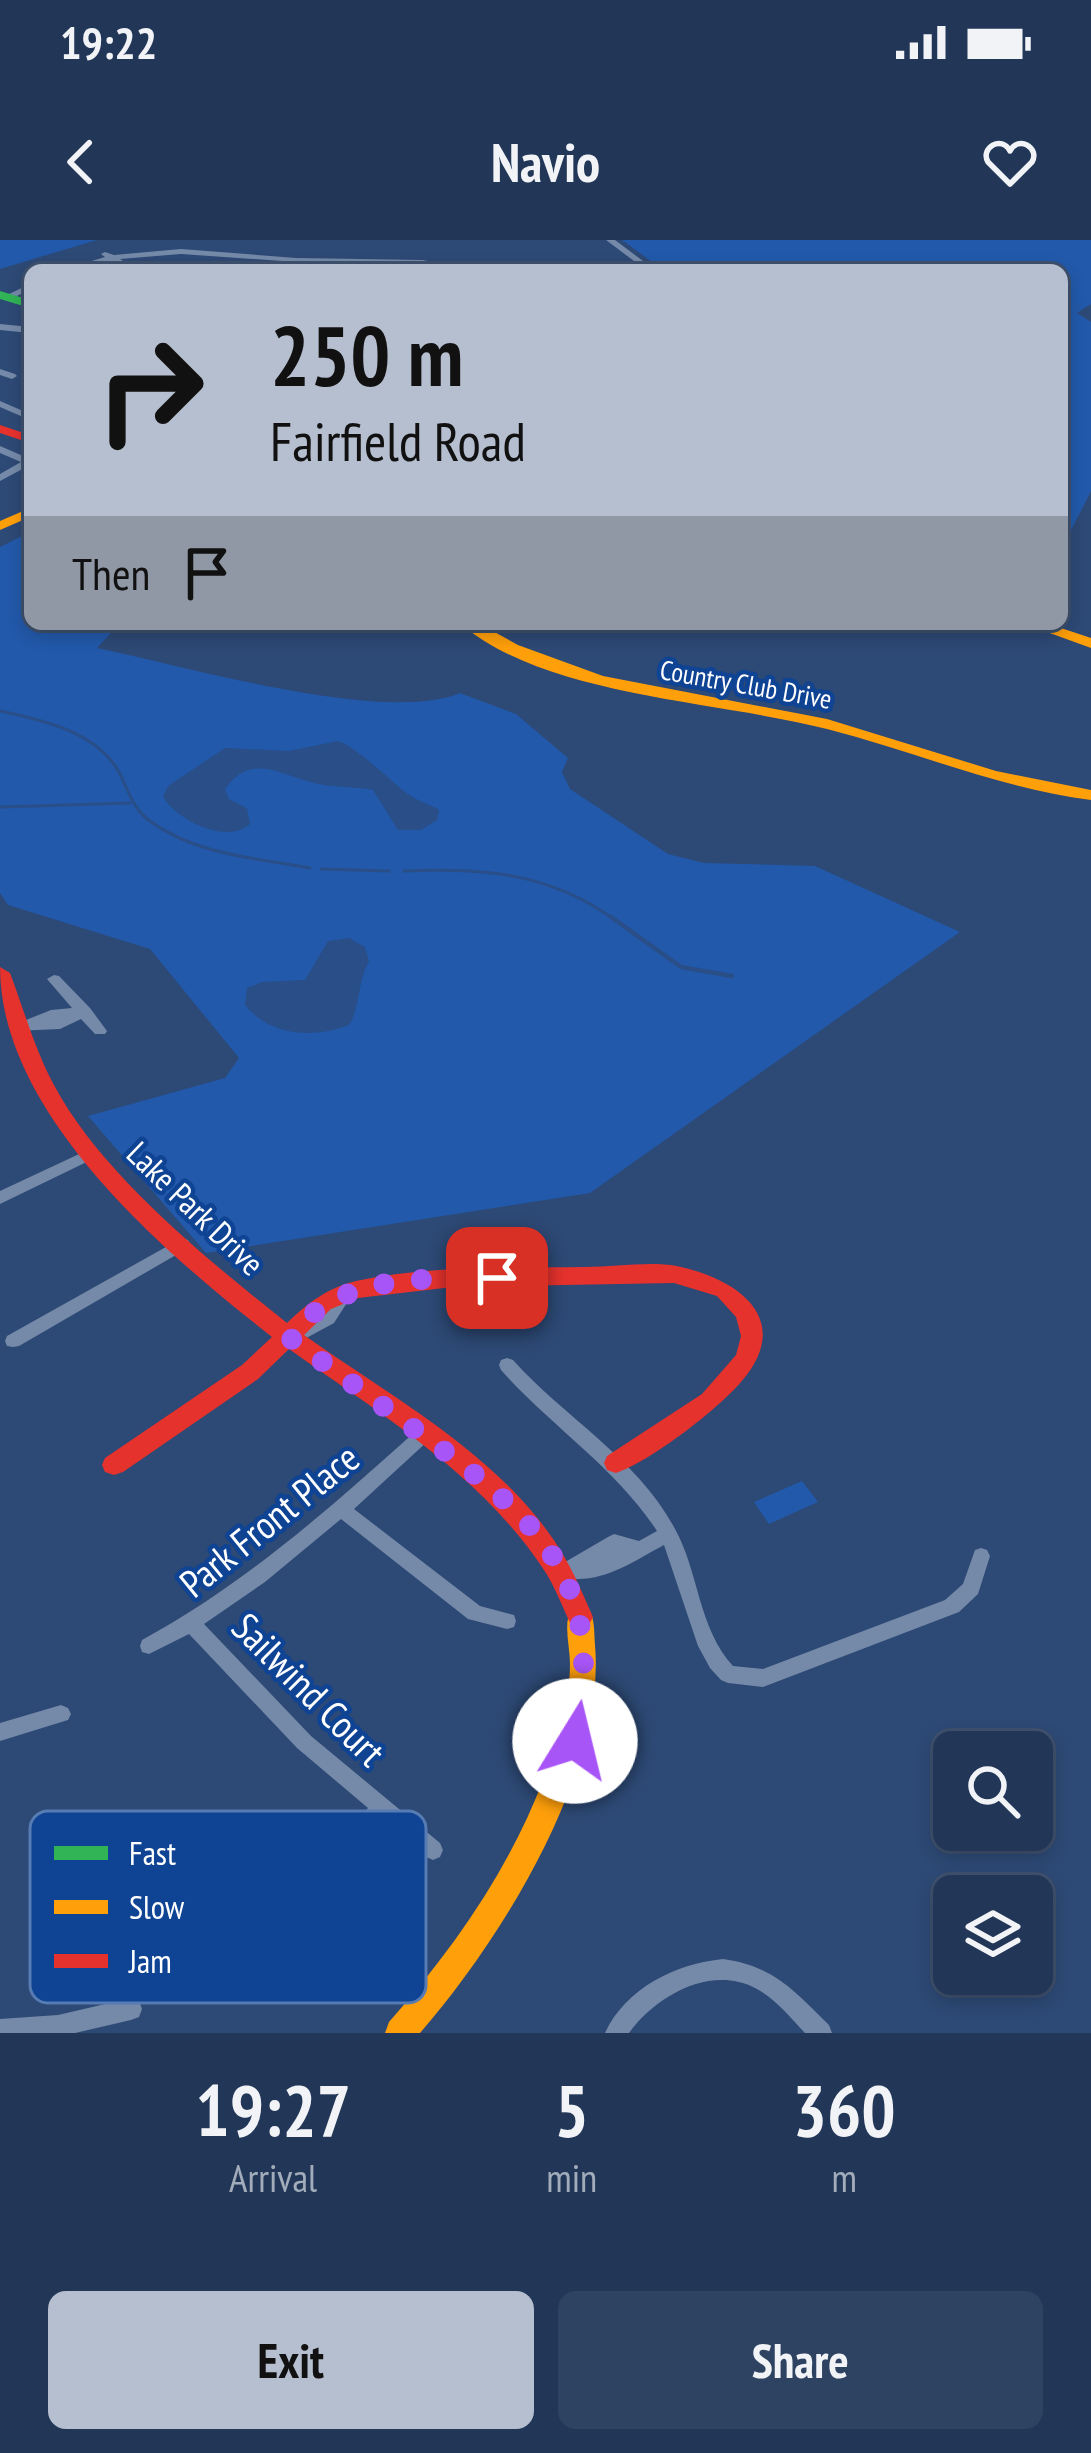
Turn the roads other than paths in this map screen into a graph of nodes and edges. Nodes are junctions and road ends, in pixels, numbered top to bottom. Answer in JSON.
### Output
{"nodes":[{"id":1,"x":610,"y":240,"type":"edge"},
{"id":2,"x":101,"y":252,"type":"junction"},
{"id":3,"x":78,"y":264,"type":"edge"},
{"id":4,"x":122,"y":264,"type":"edge"},
{"id":5,"x":433,"y":264,"type":"edge"},
{"id":6,"x":643,"y":264,"type":"edge"},
{"id":7,"x":479,"y":630,"type":"edge"},
{"id":8,"x":1051,"y":630,"type":"edge"},
{"id":9,"x":1091,"y":643,"type":"edge"},
{"id":10,"x":1091,"y":795,"type":"edge"},
{"id":11,"x":0,"y":973,"type":"edge"},
{"id":12,"x":54,"y":979,"type":"dead end"},
{"id":13,"x":86,"y":1011,"type":"junction"},
{"id":14,"x":19,"y":1028,"type":"junction"},
{"id":15,"x":100,"y":1031,"type":"dead end"},
{"id":16,"x":92,"y":1154,"type":"junction"},
{"id":17,"x":0,"y":1198,"type":"edge"},
{"id":18,"x":182,"y":1244,"type":"junction"},
{"id":19,"x":290,"y":1338,"type":"junction"},
{"id":20,"x":13,"y":1341,"type":"dead end"},
{"id":21,"x":507,"y":1365,"type":"dead end"},
{"id":22,"x":423,"y":1436,"type":"junction"},
{"id":23,"x":616,"y":1463,"type":"junction"},
{"id":24,"x":113,"y":1465,"type":"dead end"},
{"id":25,"x":341,"y":1510,"type":"junction"},
{"id":26,"x":669,"y":1534,"type":"junction"},
{"id":27,"x":982,"y":1556,"type":"dead end"},
{"id":28,"x":566,"y":1571,"type":"junction"},
{"id":29,"x":507,"y":1621,"type":"dead end"},
{"id":30,"x":192,"y":1624,"type":"junction"},
{"id":31,"x":149,"y":1646,"type":"dead end"},
{"id":32,"x":61,"y":1714,"type":"dead end"},
{"id":33,"x":0,"y":1732,"type":"edge"},
{"id":34,"x":380,"y":1809,"type":"joint"},
{"id":35,"x":383,"y":1811,"type":"edge"},
{"id":36,"x":426,"y":1845,"type":"edge"},
{"id":37,"x":433,"y":1850,"type":"dead end"},
{"id":38,"x":426,"y":1999,"type":"edge"},
{"id":39,"x":423,"y":2003,"type":"edge"},
{"id":40,"x":131,"y":2008,"type":"dead end"},
{"id":41,"x":0,"y":2030,"type":"edge"},
{"id":42,"x":400,"y":2033,"type":"edge"},
{"id":43,"x":616,"y":2033,"type":"edge"},
{"id":44,"x":821,"y":2033,"type":"edge"}],
"edges":[{"from":1,"to":6,"type":"street"},
{"from":2,"to":3,"type":"street"},
{"from":2,"to":4,"type":"street"},
{"from":2,"to":5,"type":"street"},
{"from":7,"to":10,"type":"street","name":"Country Club Drive"},
{"from":8,"to":9,"type":"street"},
{"from":11,"to":14,"type":"street","name":"Lake Park Drive"},
{"from":12,"to":13,"type":"street"},
{"from":13,"to":14,"type":"street"},
{"from":13,"to":15,"type":"street"},
{"from":14,"to":16,"type":"street","name":"Lake Park Drive"},
{"from":16,"to":17,"type":"street"},
{"from":16,"to":18,"type":"street","name":"Lake Park Drive"},
{"from":18,"to":19,"type":"street","name":"Lake Park Drive"},
{"from":18,"to":20,"type":"street"},
{"from":19,"to":22,"type":"street","name":"Lake Park Drive"},
{"from":19,"to":23,"type":"street"},
{"from":19,"to":24,"type":"street"},
{"from":21,"to":23,"type":"street"},
{"from":22,"to":25,"type":"street","name":"Park Front Place"},
{"from":22,"to":28,"type":"street","name":"Lake Park Drive"},
{"from":23,"to":26,"type":"street"},
{"from":25,"to":29,"type":"street"},
{"from":25,"to":30,"type":"street","name":"Park Front Place"},
{"from":26,"to":27,"type":"street"},
{"from":26,"to":28,"type":"street"},
{"from":28,"to":38,"type":"street","name":"Lake Park Drive"},
{"from":30,"to":31,"type":"street","name":"Park Front Place"},
{"from":30,"to":34,"type":"street","name":"Sailwind Court"},
{"from":32,"to":33,"type":"street"},
{"from":34,"to":35,"type":"street","name":"Sailwind Court"},
{"from":36,"to":37,"type":"street","name":"Sailwind Court"},
{"from":39,"to":42,"type":"street","name":"Lake Park Drive"},
{"from":40,"to":41,"type":"street"},
{"from":43,"to":44,"type":"street"}]}
